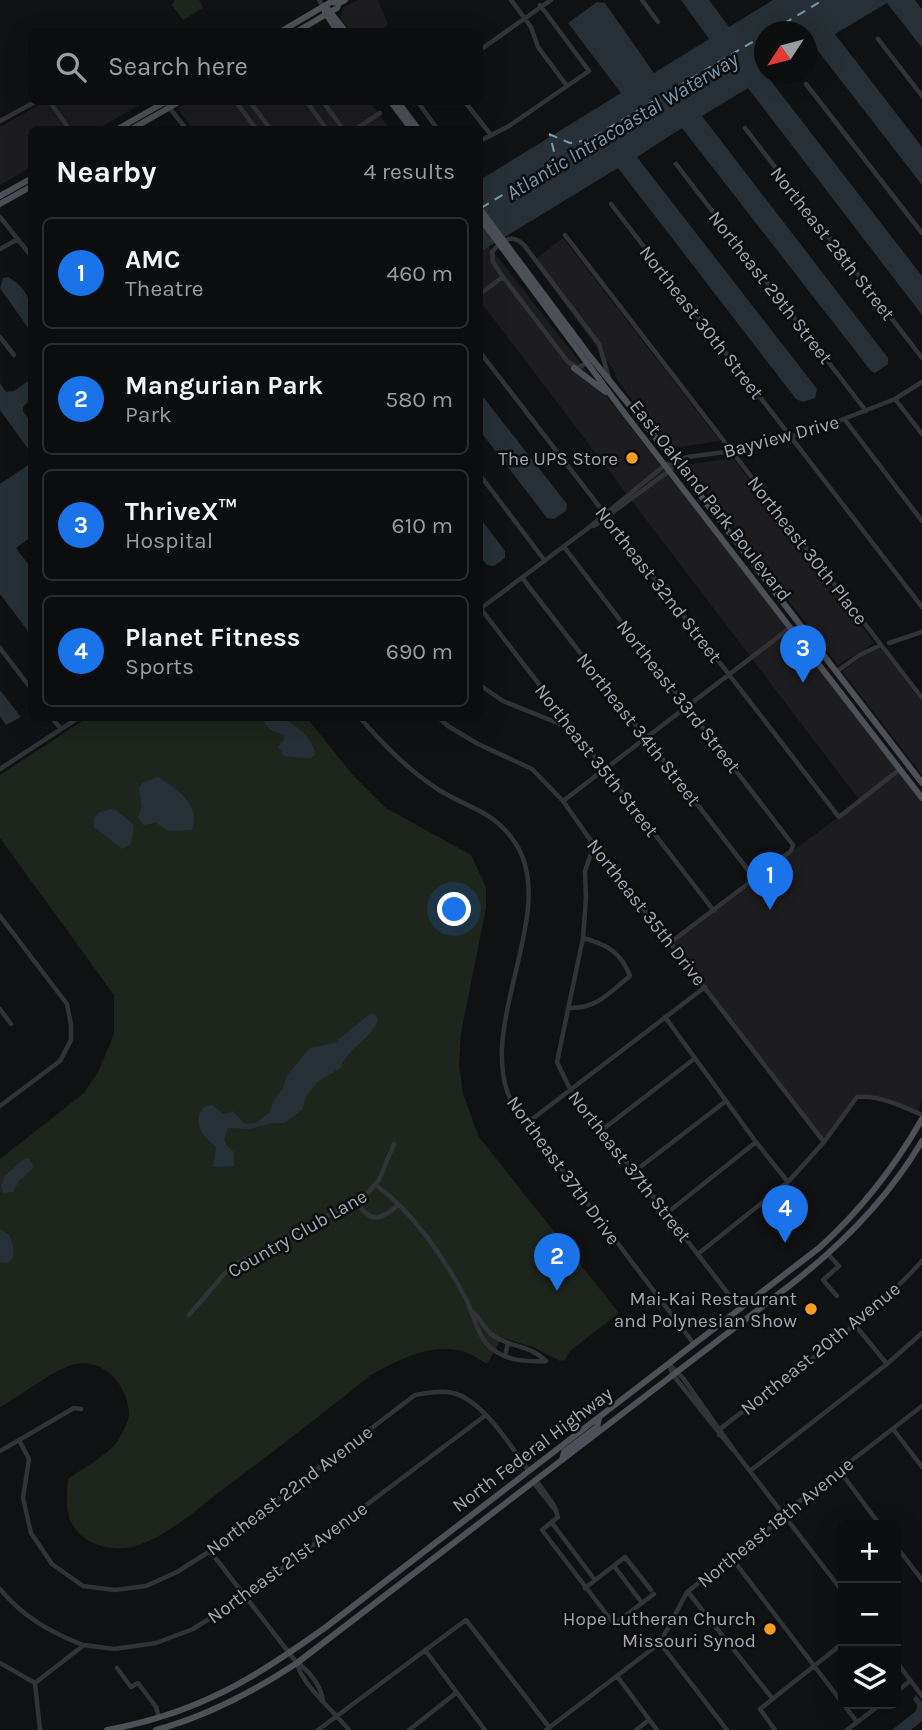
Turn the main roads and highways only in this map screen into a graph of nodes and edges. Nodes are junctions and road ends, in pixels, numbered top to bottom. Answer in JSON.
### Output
{"nodes":[{"id":1,"x":342,"y":1,"type":"edge"},
{"id":2,"x":321,"y":3,"type":"edge"},
{"id":3,"x":328,"y":13,"type":"junction"},
{"id":4,"x":286,"y":28,"type":"edge"},
{"id":5,"x":303,"y":28,"type":"edge"},
{"id":6,"x":336,"y":28,"type":"edge"},
{"id":7,"x":342,"y":28,"type":"edge"},
{"id":8,"x":165,"y":105,"type":"edge"},
{"id":9,"x":166,"y":105,"type":"edge"},
{"id":10,"x":393,"y":105,"type":"edge"},
{"id":11,"x":400,"y":105,"type":"edge"},
{"id":12,"x":124,"y":126,"type":"edge"},
{"id":13,"x":136,"y":126,"type":"edge"},
{"id":14,"x":409,"y":126,"type":"edge"},
{"id":15,"x":416,"y":126,"type":"edge"},
{"id":16,"x":28,"y":180,"type":"edge"},
{"id":17,"x":28,"y":188,"type":"edge"},
{"id":18,"x":0,"y":196,"type":"edge"},
{"id":19,"x":0,"y":204,"type":"edge"},
{"id":20,"x":483,"y":213,"type":"edge"},
{"id":21,"x":483,"y":222,"type":"edge"},
{"id":22,"x":512,"y":256,"type":"junction"},
{"id":23,"x":590,"y":360,"type":"junction"},
{"id":24,"x":574,"y":368,"type":"road end"},
{"id":25,"x":622,"y":410,"type":"junction"},
{"id":26,"x":798,"y":622,"type":"junction"},
{"id":27,"x":788,"y":625,"type":"junction"},
{"id":28,"x":804,"y":630,"type":"junction"},
{"id":29,"x":892,"y":759,"type":"junction"},
{"id":30,"x":904,"y":759,"type":"junction"},
{"id":31,"x":900,"y":769,"type":"junction"},
{"id":32,"x":912,"y":770,"type":"junction"},
{"id":33,"x":922,"y":783,"type":"edge"},
{"id":34,"x":922,"y":799,"type":"edge"},
{"id":35,"x":922,"y":1117,"type":"edge"},
{"id":36,"x":922,"y":1142,"type":"edge"},
{"id":37,"x":832,"y":1236,"type":"junction"},
{"id":38,"x":828,"y":1254,"type":"junction"},
{"id":39,"x":755,"y":1298,"type":"junction"},
{"id":40,"x":740,"y":1309,"type":"junction"},
{"id":41,"x":751,"y":1315,"type":"junction"},
{"id":42,"x":737,"y":1326,"type":"junction"},
{"id":43,"x":598,"y":1418,"type":"junction"},
{"id":44,"x":562,"y":1460,"type":"junction"},
{"id":45,"x":529,"y":1471,"type":"junction"},
{"id":46,"x":523,"y":1489,"type":"junction"},
{"id":47,"x":471,"y":1515,"type":"junction"},
{"id":48,"x":465,"y":1534,"type":"junction"},
{"id":49,"x":363,"y":1598,"type":"junction"},
{"id":50,"x":362,"y":1613,"type":"junction"},
{"id":51,"x":107,"y":1730,"type":"edge"},
{"id":52,"x":156,"y":1730,"type":"edge"}],
"edges":[{"from":1,"to":2,"type":"main road"},
{"from":1,"to":3,"type":"main road"},
{"from":2,"to":3,"type":"main road"},
{"from":2,"to":4,"type":"main road"},
{"from":3,"to":5,"type":"main road"},
{"from":3,"to":6,"type":"main road"},
{"from":3,"to":7,"type":"main road"},
{"from":8,"to":12,"type":"main road"},
{"from":9,"to":13,"type":"main road"},
{"from":10,"to":14,"type":"main road"},
{"from":11,"to":15,"type":"main road"},
{"from":16,"to":18,"type":"main road"},
{"from":17,"to":19,"type":"main road"},
{"from":20,"to":22,"type":"main road","name":"East Oakland Park Boulevard"},
{"from":21,"to":22,"type":"main road","name":"East Oakland Park Boulevard"},
{"from":22,"to":23,"type":"main road","name":"East Oakland Park Boulevard"},
{"from":23,"to":25,"type":"main road","name":"East Oakland Park Boulevard"},
{"from":23,"to":26,"type":"main road","name":"East Oakland Park Boulevard"},
{"from":24,"to":25,"type":"main road"},
{"from":25,"to":27,"type":"main road","name":"East Oakland Park Boulevard"},
{"from":26,"to":27,"type":"main road"},
{"from":26,"to":28,"type":"main road","name":"East Oakland Park Boulevard"},
{"from":27,"to":28,"type":"main road"},
{"from":27,"to":29,"type":"main road","name":"East Oakland Park Boulevard"},
{"from":28,"to":30,"type":"main road","name":"East Oakland Park Boulevard"},
{"from":29,"to":30,"type":"main road"},
{"from":29,"to":31,"type":"main road","name":"East Oakland Park Boulevard"},
{"from":30,"to":32,"type":"main road","name":"East Oakland Park Boulevard"},
{"from":31,"to":32,"type":"main road"},
{"from":31,"to":34,"type":"main road","name":"East Oakland Park Boulevard"},
{"from":32,"to":33,"type":"main road","name":"East Oakland Park Boulevard"},
{"from":35,"to":37,"type":"main road","name":"North Federal Highway"},
{"from":36,"to":38,"type":"main road","name":"North Federal Highway"},
{"from":37,"to":38,"type":"main road"},
{"from":37,"to":39,"type":"main road","name":"North Federal Highway"},
{"from":38,"to":41,"type":"main road","name":"North Federal Highway"},
{"from":39,"to":40,"type":"main road","name":"North Federal Highway"},
{"from":39,"to":41,"type":"main road"},
{"from":40,"to":42,"type":"main road"},
{"from":40,"to":43,"type":"main road","name":"North Federal Highway"},
{"from":41,"to":42,"type":"main road","name":"North Federal Highway"},
{"from":42,"to":44,"type":"main road","name":"North Federal Highway"},
{"from":43,"to":44,"type":"main road"},
{"from":43,"to":45,"type":"main road","name":"North Federal Highway"},
{"from":44,"to":46,"type":"main road","name":"North Federal Highway"},
{"from":45,"to":46,"type":"main road"},
{"from":45,"to":47,"type":"main road","name":"North Federal Highway"},
{"from":46,"to":48,"type":"main road","name":"North Federal Highway"},
{"from":47,"to":48,"type":"main road"},
{"from":47,"to":49,"type":"main road","name":"North Federal Highway"},
{"from":48,"to":50,"type":"main road","name":"North Federal Highway"},
{"from":49,"to":50,"type":"main road"},
{"from":49,"to":51,"type":"main road","name":"North Federal Highway"},
{"from":50,"to":52,"type":"main road","name":"North Federal Highway"}]}
